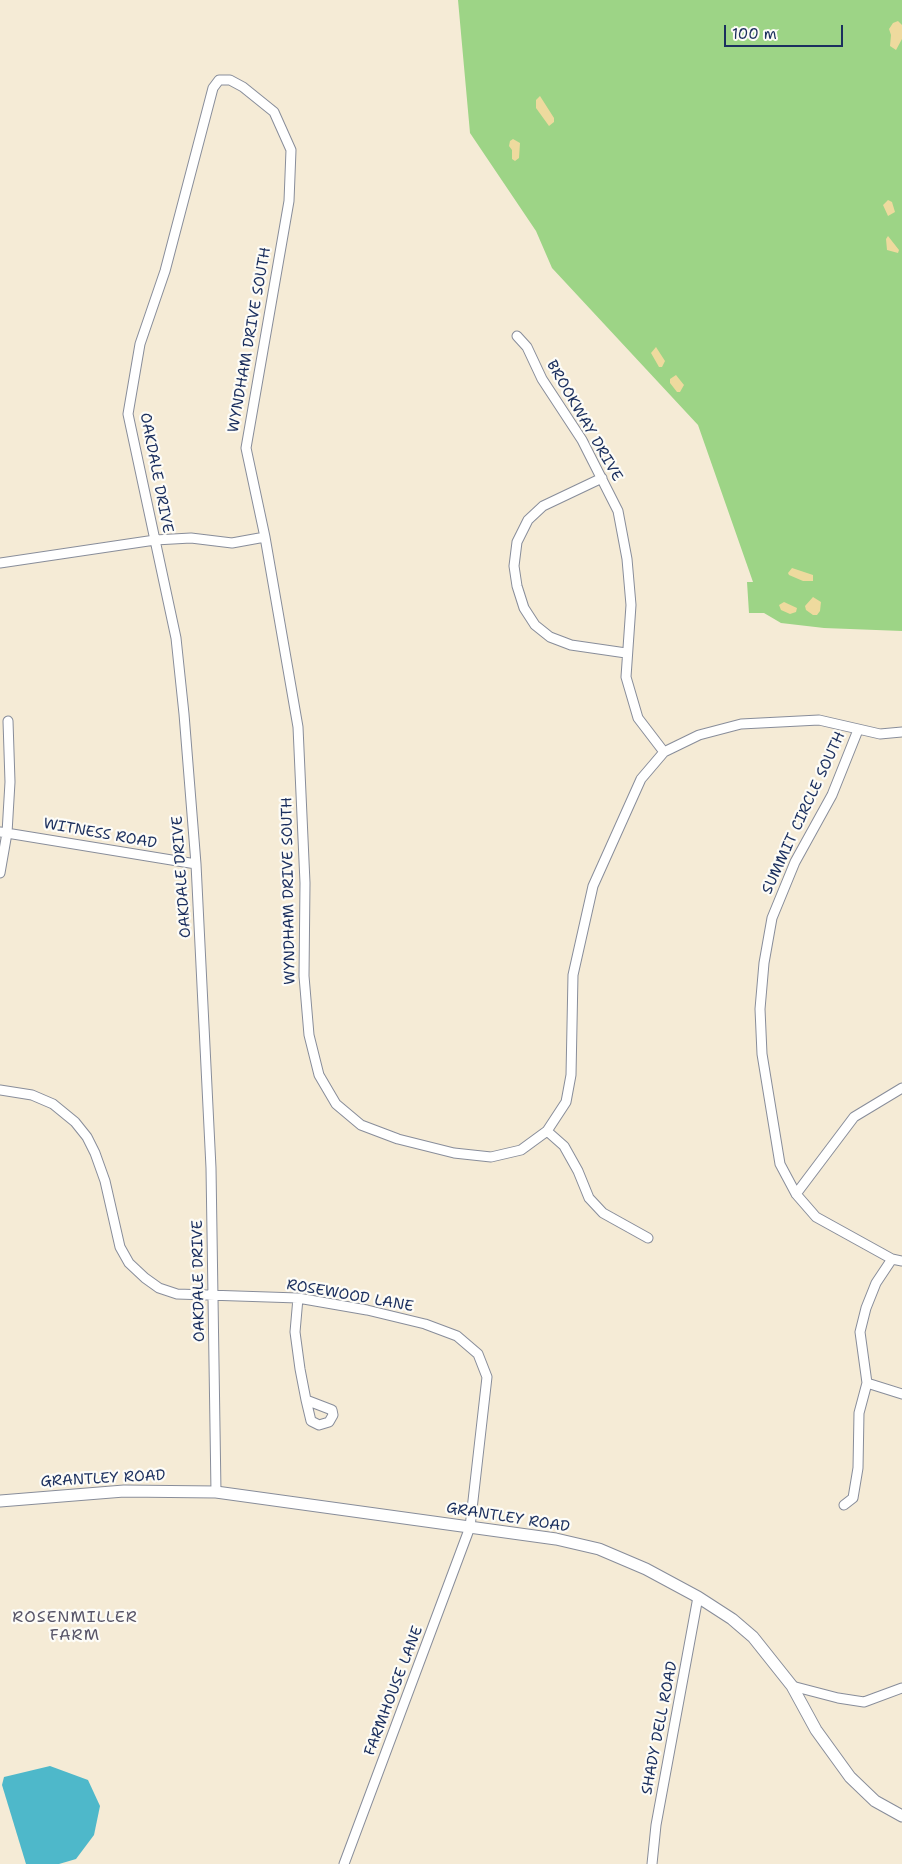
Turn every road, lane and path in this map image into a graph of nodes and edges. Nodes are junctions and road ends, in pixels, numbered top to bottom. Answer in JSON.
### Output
{"nodes":[{"id":1,"x":165,"y":271,"type":"joint"},
{"id":2,"x":517,"y":336,"type":"dead end"},
{"id":3,"x":602,"y":478,"type":"junction"},
{"id":4,"x":265,"y":537,"type":"junction"},
{"id":5,"x":155,"y":540,"type":"junction"},
{"id":6,"x":0,"y":563,"type":"edge"},
{"id":7,"x":626,"y":653,"type":"junction"},
{"id":8,"x":8,"y":721,"type":"dead end"},
{"id":9,"x":858,"y":730,"type":"junction"},
{"id":10,"x":902,"y":732,"type":"edge"},
{"id":11,"x":664,"y":752,"type":"junction"},
{"id":12,"x":3,"y":832,"type":"edge"},
{"id":13,"x":196,"y":864,"type":"junction"},
{"id":14,"x":0,"y":873,"type":"edge"},
{"id":15,"x":902,"y":1088,"type":"edge"},
{"id":16,"x":0,"y":1090,"type":"edge"},
{"id":17,"x":547,"y":1131,"type":"junction"},
{"id":18,"x":796,"y":1194,"type":"junction"},
{"id":19,"x":648,"y":1238,"type":"dead end"},
{"id":20,"x":892,"y":1258,"type":"junction"},
{"id":21,"x":902,"y":1261,"type":"edge"},
{"id":22,"x":214,"y":1294,"type":"junction"},
{"id":23,"x":298,"y":1298,"type":"junction"},
{"id":24,"x":867,"y":1383,"type":"junction"},
{"id":25,"x":902,"y":1394,"type":"edge"},
{"id":26,"x":306,"y":1400,"type":"dead end"},
{"id":27,"x":216,"y":1492,"type":"junction"},
{"id":28,"x":0,"y":1501,"type":"edge"},
{"id":29,"x":844,"y":1505,"type":"dead end"},
{"id":30,"x":470,"y":1527,"type":"junction"},
{"id":31,"x":698,"y":1597,"type":"junction"},
{"id":32,"x":792,"y":1686,"type":"junction"},
{"id":33,"x":902,"y":1688,"type":"edge"},
{"id":34,"x":902,"y":1816,"type":"edge"},
{"id":35,"x":344,"y":1864,"type":"edge"},
{"id":36,"x":652,"y":1864,"type":"edge"}],
"edges":[{"from":1,"to":4,"type":"street","name":"WYNDHAM DRIVE SOUTH"},
{"from":1,"to":5,"type":"street","name":"OAKDALE DRIVE"},
{"from":2,"to":3,"type":"street","name":"BROOKWAY DRIVE"},
{"from":3,"to":7,"type":"street","name":"BROOKWAY DRIVE"},
{"from":3,"to":7,"type":"street"},
{"from":4,"to":5,"type":"street"},
{"from":4,"to":17,"type":"street","name":"WYNDHAM DRIVE SOUTH"},
{"from":5,"to":6,"type":"street"},
{"from":5,"to":13,"type":"street","name":"OAKDALE DRIVE"},
{"from":7,"to":11,"type":"street","name":"BROOKWAY DRIVE"},
{"from":8,"to":12,"type":"street"},
{"from":9,"to":10,"type":"street","name":"WYNDHAM DRIVE SOUTH"},
{"from":9,"to":11,"type":"street","name":"WYNDHAM DRIVE SOUTH"},
{"from":9,"to":18,"type":"street","name":"SUMMIT CIRCLE SOUTH"},
{"from":11,"to":17,"type":"street","name":"WYNDHAM DRIVE SOUTH"},
{"from":12,"to":13,"type":"street","name":"WITNESS ROAD"},
{"from":12,"to":14,"type":"street"},
{"from":13,"to":22,"type":"street","name":"OAKDALE DRIVE"},
{"from":15,"to":18,"type":"street"},
{"from":16,"to":22,"type":"street","name":"ROSEWOOD LANE"},
{"from":17,"to":19,"type":"street"},
{"from":18,"to":20,"type":"street","name":"SUMMIT CIRCLE SOUTH"},
{"from":20,"to":21,"type":"street","name":"SUMMIT CIRCLE SOUTH"},
{"from":20,"to":24,"type":"street"},
{"from":22,"to":23,"type":"street","name":"ROSEWOOD LANE"},
{"from":22,"to":27,"type":"street","name":"OAKDALE DRIVE"},
{"from":23,"to":26,"type":"street"},
{"from":23,"to":30,"type":"street","name":"ROSEWOOD LANE"},
{"from":24,"to":25,"type":"street"},
{"from":24,"to":29,"type":"street"},
{"from":27,"to":28,"type":"street","name":"GRANTLEY ROAD"},
{"from":27,"to":30,"type":"street","name":"GRANTLEY ROAD"},
{"from":30,"to":31,"type":"street","name":"GRANTLEY ROAD"},
{"from":30,"to":35,"type":"street","name":"FARMHOUSE LANE"},
{"from":31,"to":32,"type":"street","name":"GRANTLEY ROAD"},
{"from":31,"to":36,"type":"street","name":"SHADY DELL ROAD"},
{"from":32,"to":33,"type":"street"},
{"from":32,"to":34,"type":"street","name":"GRANTLEY ROAD"}]}
